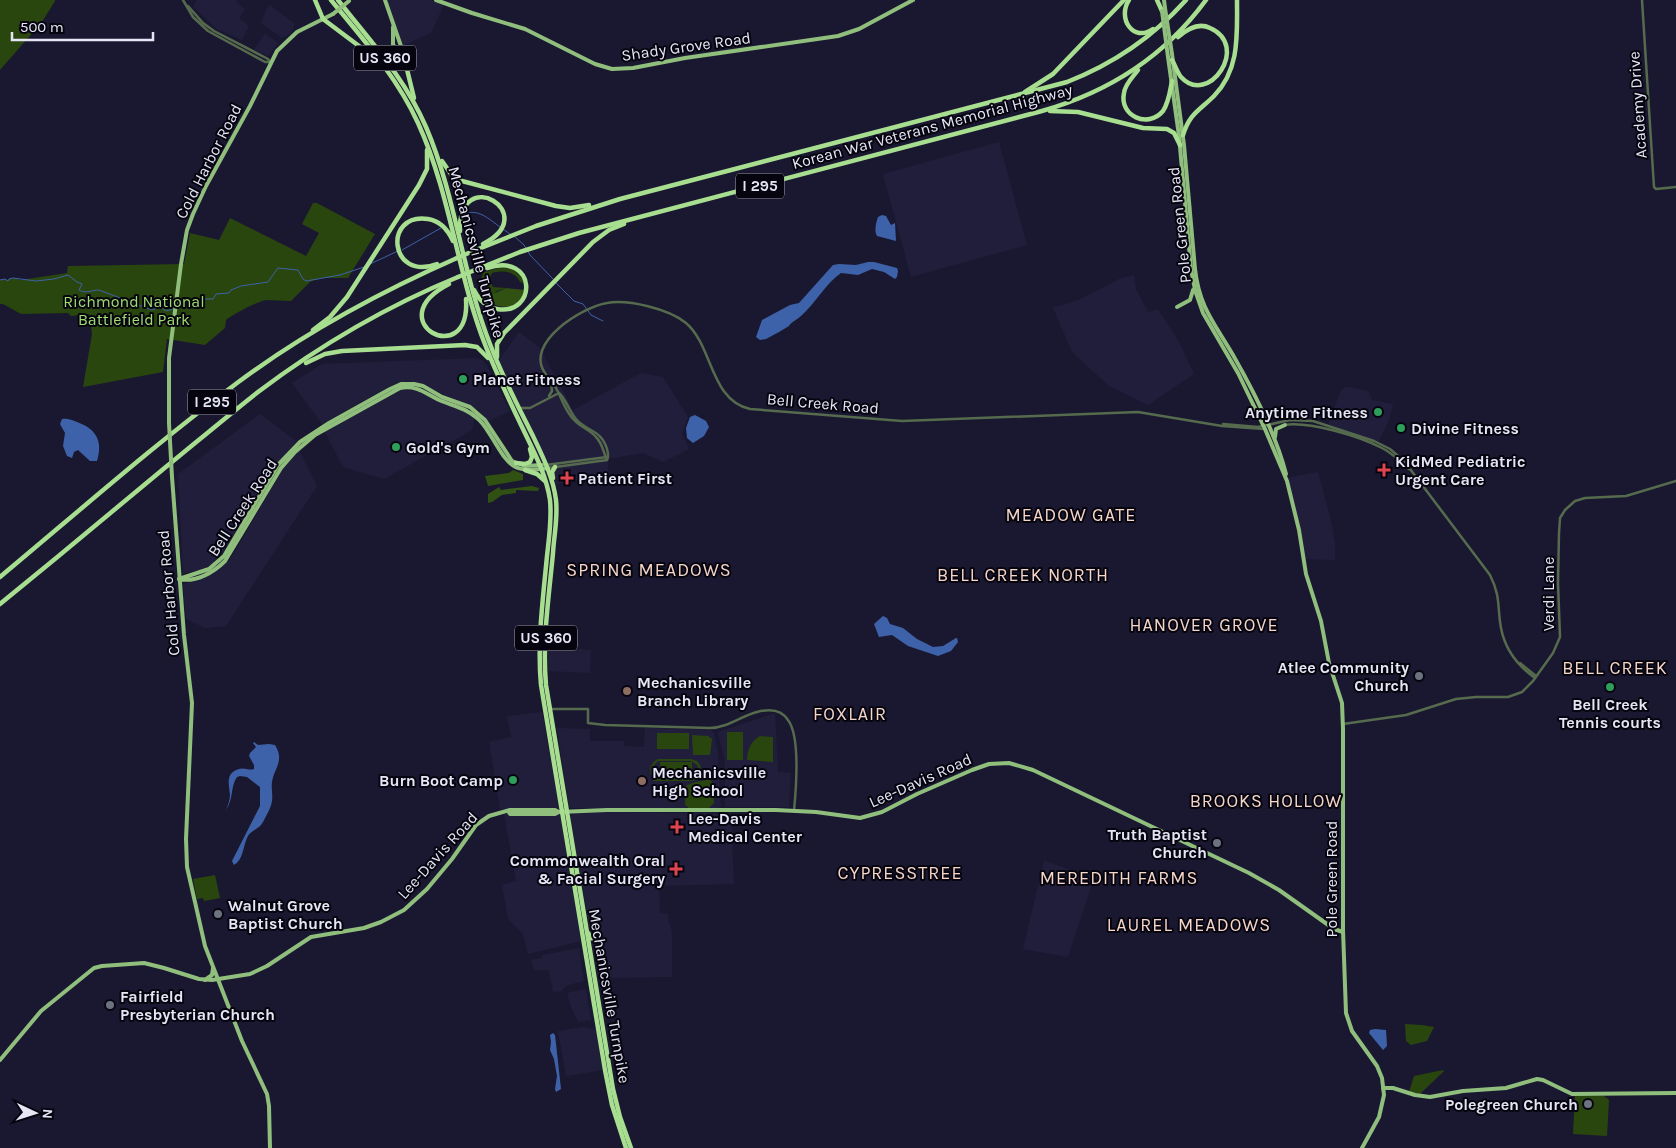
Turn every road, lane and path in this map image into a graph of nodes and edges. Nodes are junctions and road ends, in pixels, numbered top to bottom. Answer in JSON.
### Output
{"nodes":[{"id":1,"x":183,"y":0,"type":"edge"},
{"id":2,"x":315,"y":0,"type":"edge"},
{"id":3,"x":331,"y":0,"type":"edge"},
{"id":4,"x":338,"y":0,"type":"edge"},
{"id":5,"x":349,"y":0,"type":"edge"},
{"id":6,"x":385,"y":0,"type":"edge"},
{"id":7,"x":436,"y":0,"type":"edge"},
{"id":8,"x":913,"y":0,"type":"edge"},
{"id":9,"x":1124,"y":0,"type":"edge"},
{"id":10,"x":1129,"y":0,"type":"edge"},
{"id":11,"x":1160,"y":0,"type":"edge"},
{"id":12,"x":1186,"y":0,"type":"edge"},
{"id":13,"x":1206,"y":0,"type":"edge"},
{"id":14,"x":1237,"y":0,"type":"edge"},
{"id":15,"x":1642,"y":0,"type":"edge"},
{"id":16,"x":1164,"y":9,"type":"joint"},
{"id":17,"x":323,"y":20,"type":"junction"},
{"id":18,"x":394,"y":25,"type":"junction"},
{"id":19,"x":1161,"y":25,"type":"junction"},
{"id":20,"x":392,"y":41,"type":"junction"},
{"id":21,"x":1171,"y":42,"type":"junction"},
{"id":22,"x":400,"y":43,"type":"junction"},
{"id":23,"x":402,"y":49,"type":"junction"},
{"id":24,"x":1171,"y":57,"type":"junction"},
{"id":25,"x":270,"y":62,"type":"junction"},
{"id":26,"x":1143,"y":64,"type":"junction"},
{"id":27,"x":1172,"y":81,"type":"junction"},
{"id":28,"x":398,"y":85,"type":"junction"},
{"id":29,"x":1020,"y":95,"type":"junction"},
{"id":30,"x":412,"y":110,"type":"junction"},
{"id":31,"x":1044,"y":111,"type":"junction"},
{"id":32,"x":424,"y":122,"type":"junction"},
{"id":33,"x":428,"y":131,"type":"junction"},
{"id":34,"x":1183,"y":135,"type":"junction"},
{"id":35,"x":1180,"y":145,"type":"junction"},
{"id":36,"x":1676,"y":187,"type":"edge"},
{"id":37,"x":620,"y":199,"type":"junction"},
{"id":38,"x":1186,"y":205,"type":"junction"},
{"id":39,"x":1190,"y":209,"type":"junction"},
{"id":40,"x":652,"y":214,"type":"junction"},
{"id":41,"x":1187,"y":227,"type":"junction"},
{"id":42,"x":471,"y":252,"type":"junction"},
{"id":43,"x":460,"y":260,"type":"junction"},
{"id":44,"x":448,"y":261,"type":"junction"},
{"id":45,"x":464,"y":269,"type":"junction"},
{"id":46,"x":476,"y":269,"type":"junction"},
{"id":47,"x":456,"y":278,"type":"junction"},
{"id":48,"x":1193,"y":283,"type":"junction"},
{"id":49,"x":1177,"y":307,"type":"dead end"},
{"id":50,"x":295,"y":345,"type":"junction"},
{"id":51,"x":278,"y":378,"type":"junction"},
{"id":52,"x":550,"y":379,"type":"junction"},
{"id":53,"x":504,"y":388,"type":"junction"},
{"id":54,"x":559,"y":393,"type":"junction"},
{"id":55,"x":514,"y":398,"type":"junction"},
{"id":56,"x":548,"y":398,"type":"junction"},
{"id":57,"x":519,"y":408,"type":"junction"},
{"id":58,"x":530,"y":408,"type":"junction"},
{"id":59,"x":524,"y":418,"type":"junction"},
{"id":60,"x":1285,"y":425,"type":"junction"},
{"id":61,"x":1266,"y":427,"type":"junction"},
{"id":62,"x":526,"y":436,"type":"junction"},
{"id":63,"x":601,"y":443,"type":"junction"},
{"id":64,"x":600,"y":458,"type":"junction"},
{"id":65,"x":607,"y":458,"type":"junction"},
{"id":66,"x":1281,"y":458,"type":"junction"},
{"id":67,"x":516,"y":463,"type":"junction"},
{"id":68,"x":547,"y":467,"type":"junction"},
{"id":69,"x":555,"y":467,"type":"junction"},
{"id":70,"x":541,"y":468,"type":"junction"},
{"id":71,"x":1409,"y":469,"type":"junction"},
{"id":72,"x":525,"y":470,"type":"junction"},
{"id":73,"x":546,"y":481,"type":"junction"},
{"id":74,"x":1287,"y":481,"type":"junction"},
{"id":75,"x":1676,"y":481,"type":"edge"},
{"id":76,"x":553,"y":484,"type":"junction"},
{"id":77,"x":0,"y":577,"type":"edge"},
{"id":78,"x":180,"y":579,"type":"junction"},
{"id":79,"x":0,"y":604,"type":"edge"},
{"id":80,"x":1535,"y":677,"type":"junction"},
{"id":81,"x":547,"y":709,"type":"junction"},
{"id":82,"x":1343,"y":724,"type":"junction"},
{"id":83,"x":536,"y":810,"type":"junction"},
{"id":84,"x":794,"y":811,"type":"junction"},
{"id":85,"x":508,"y":812,"type":"junction"},
{"id":86,"x":563,"y":812,"type":"junction"},
{"id":87,"x":524,"y":814,"type":"junction"},
{"id":88,"x":587,"y":931,"type":"junction"},
{"id":89,"x":1343,"y":932,"type":"junction"},
{"id":90,"x":598,"y":940,"type":"dead end"},
{"id":91,"x":213,"y":966,"type":"junction"},
{"id":92,"x":205,"y":980,"type":"junction"},
{"id":93,"x":219,"y":980,"type":"junction"},
{"id":94,"x":0,"y":1060,"type":"edge"},
{"id":95,"x":1384,"y":1088,"type":"junction"},
{"id":96,"x":1676,"y":1093,"type":"edge"},
{"id":97,"x":270,"y":1148,"type":"edge"},
{"id":98,"x":626,"y":1148,"type":"edge"},
{"id":99,"x":631,"y":1148,"type":"edge"},
{"id":100,"x":1362,"y":1148,"type":"edge"}],
"edges":[{"from":1,"to":25,"type":"street"},
{"from":2,"to":17,"type":"highway"},
{"from":3,"to":28,"type":"highway","number":"US 360"},
{"from":4,"to":32,"type":"highway","number":"US 360"},
{"from":5,"to":17,"type":"main road","name":"Cold Harbor Road","bridge":true},
{"from":6,"to":18,"type":"main road"},
{"from":7,"to":8,"type":"main road","name":"Shady Grove Road"},
{"from":9,"to":29,"type":"highway"},
{"from":10,"to":19,"type":"highway"},
{"from":11,"to":16,"type":"highway"},
{"from":12,"to":19,"type":"highway","name":"Korean War Veterans Memorial Highway","number":"I 295"},
{"from":13,"to":21,"type":"highway","name":"Korean War Veterans Memorial Highway","number":"I 295"},
{"from":14,"to":34,"type":"highway"},
{"from":15,"to":36,"type":"street","name":"Academy Drive"},
{"from":16,"to":24,"type":"main road","name":"Pole Green Road","bridge":true},
{"from":17,"to":25,"type":"main road","name":"Cold Harbor Road"},
{"from":17,"to":28,"type":"highway"},
{"from":18,"to":20,"type":"main road"},
{"from":18,"to":22,"type":"main road"},
{"from":19,"to":29,"type":"highway","name":"Korean War Veterans Memorial Highway","number":"I 295"},
{"from":20,"to":22,"type":"main road"},
{"from":20,"to":23,"type":"main road"},
{"from":21,"to":24,"type":"highway"},
{"from":21,"to":26,"type":"highway","name":"Korean War Veterans Memorial Highway","number":"I 295"},
{"from":22,"to":23,"type":"main road"},
{"from":23,"to":32,"type":"highway"},
{"from":24,"to":27,"type":"main road","name":"Pole Green Road"},
{"from":24,"to":34,"type":"main road","name":"Pole Green Road"},
{"from":25,"to":78,"type":"main road","name":"Cold Harbor Road","bridge":true},
{"from":26,"to":27,"type":"highway"},
{"from":26,"to":31,"type":"highway","name":"Korean War Veterans Memorial Highway","number":"I 295"},
{"from":27,"to":35,"type":"main road","name":"Pole Green Road"},
{"from":28,"to":30,"type":"highway","number":"US 360"},
{"from":29,"to":37,"type":"highway","name":"Korean War Veterans Memorial Highway","number":"I 295"},
{"from":30,"to":43,"type":"highway","name":"Mechanicsville Turnpike","number":"US 360"},
{"from":30,"to":50,"type":"highway"},
{"from":31,"to":35,"type":"highway"},
{"from":31,"to":40,"type":"highway","name":"Korean War Veterans Memorial Highway","number":"I 295"},
{"from":32,"to":33,"type":"highway","name":"Mechanicsville Turnpike","number":"US 360"},
{"from":33,"to":37,"type":"highway"},
{"from":33,"to":43,"type":"highway","name":"Mechanicsville Turnpike","number":"US 360"},
{"from":34,"to":39,"type":"main road","name":"Pole Green Road"},
{"from":35,"to":38,"type":"main road","name":"Pole Green Road"},
{"from":37,"to":42,"type":"highway","name":"Korean War Veterans Memorial Highway","number":"I 295"},
{"from":38,"to":39,"type":"main road"},
{"from":38,"to":41,"type":"main road","name":"Pole Green Road"},
{"from":39,"to":41,"type":"main road"},
{"from":39,"to":61,"type":"main road","name":"Pole Green Road"},
{"from":40,"to":46,"type":"highway","name":"Korean War Veterans Memorial Highway","number":"I 295"},
{"from":40,"to":55,"type":"highway"},
{"from":41,"to":48,"type":"main road","name":"Pole Green Road"},
{"from":42,"to":43,"type":"highway","name":"Korean War Veterans Memorial Highway","number":"I 295","bridge":true},
{"from":42,"to":43,"type":"highway"},
{"from":43,"to":44,"type":"highway"},
{"from":43,"to":44,"type":"highway"},
{"from":43,"to":45,"type":"highway","name":"Mechanicsville Turnpike","number":"US 360"},
{"from":44,"to":50,"type":"highway","number":"I 295"},
{"from":45,"to":46,"type":"highway"},
{"from":45,"to":47,"type":"highway"},
{"from":45,"to":53,"type":"highway","name":"Mechanicsville Turnpike","number":"US 360"},
{"from":45,"to":55,"type":"highway","name":"Mechanicsville Turnpike","number":"US 360"},
{"from":46,"to":47,"type":"highway","name":"Korean War Veterans Memorial Highway","number":"I 295","bridge":true},
{"from":47,"to":51,"type":"highway","name":"Korean War Veterans Memorial Highway","number":"I 295"},
{"from":48,"to":49,"type":"main road"},
{"from":48,"to":61,"type":"main road","name":"Pole Green Road"},
{"from":50,"to":77,"type":"highway","number":"I 295"},
{"from":51,"to":53,"type":"highway"},
{"from":51,"to":79,"type":"highway","name":"Korean War Veterans Memorial Highway","number":"I 295"},
{"from":52,"to":54,"type":"street","name":"Bell Creek Road"},
{"from":52,"to":56,"type":"street"},
{"from":52,"to":61,"type":"street","name":"Bell Creek Road"},
{"from":53,"to":62,"type":"highway","name":"Mechanicsville Turnpike","number":"US 360"},
{"from":54,"to":56,"type":"street"},
{"from":54,"to":63,"type":"street","name":"Bell Creek Road"},
{"from":54,"to":65,"type":"street","name":"Bell Creek Road"},
{"from":55,"to":57,"type":"highway","name":"Mechanicsville Turnpike","number":"US 360"},
{"from":56,"to":58,"type":"street"},
{"from":57,"to":58,"type":"street"},
{"from":57,"to":59,"type":"highway","name":"Mechanicsville Turnpike","number":"US 360"},
{"from":58,"to":59,"type":"street"},
{"from":59,"to":68,"type":"highway","name":"Mechanicsville Turnpike","number":"US 360"},
{"from":60,"to":61,"type":"street","name":"Bell Creek Road"},
{"from":60,"to":66,"type":"main road"},
{"from":60,"to":71,"type":"street","name":"Bell Creek Road"},
{"from":61,"to":66,"type":"main road","name":"Pole Green Road"},
{"from":61,"to":71,"type":"street","name":"Bell Creek Road"},
{"from":61,"to":74,"type":"main road","name":"Pole Green Road"},
{"from":62,"to":67,"type":"highway"},
{"from":62,"to":70,"type":"highway","name":"Mechanicsville Turnpike","number":"US 360"},
{"from":63,"to":64,"type":"street"},
{"from":63,"to":65,"type":"street","name":"Bell Creek Road"},
{"from":64,"to":65,"type":"street"},
{"from":64,"to":68,"type":"street"},
{"from":65,"to":69,"type":"street"},
{"from":66,"to":74,"type":"main road","name":"Pole Green Road"},
{"from":67,"to":70,"type":"main road"},
{"from":67,"to":78,"type":"main road","name":"Bell Creek Road"},
{"from":68,"to":69,"type":"street"},
{"from":68,"to":70,"type":"main road"},
{"from":68,"to":76,"type":"highway","name":"Mechanicsville Turnpike","number":"US 360"},
{"from":69,"to":76,"type":"highway"},
{"from":70,"to":72,"type":"main road"},
{"from":70,"to":73,"type":"highway","name":"Mechanicsville Turnpike","number":"US 360"},
{"from":71,"to":80,"type":"street","name":"Bell Creek Road"},
{"from":72,"to":73,"type":"highway"},
{"from":72,"to":78,"type":"main road","name":"Bell Creek Road"},
{"from":73,"to":81,"type":"highway","name":"Mechanicsville Turnpike","number":"US 360"},
{"from":74,"to":82,"type":"main road","name":"Pole Green Road"},
{"from":75,"to":80,"type":"street","name":"Verdi Lane"},
{"from":76,"to":81,"type":"highway","name":"Mechanicsville Turnpike","number":"US 360"},
{"from":78,"to":91,"type":"main road","name":"Cold Harbor Road"},
{"from":80,"to":82,"type":"street","name":"Verdi Lane"},
{"from":81,"to":84,"type":"street"},
{"from":81,"to":86,"type":"highway","name":"Mechanicsville Turnpike","number":"US 360"},
{"from":82,"to":89,"type":"main road","name":"Pole Green Road"},
{"from":83,"to":85,"type":"main road","name":"Lee-Davis Road"},
{"from":83,"to":86,"type":"main road","name":"Lee-Davis Road"},
{"from":83,"to":87,"type":"main road"},
{"from":84,"to":86,"type":"main road","name":"Lee-Davis Road"},
{"from":84,"to":89,"type":"main road","name":"Lee-Davis Road"},
{"from":85,"to":87,"type":"main road","name":"Lee-Davis Road"},
{"from":85,"to":93,"type":"main road","name":"Lee-Davis Road"},
{"from":86,"to":87,"type":"main road","name":"Lee-Davis Road"},
{"from":86,"to":88,"type":"highway","name":"Mechanicsville Turnpike","number":"US 360"},
{"from":86,"to":98,"type":"highway","name":"Mechanicsville Turnpike","number":"US 360"},
{"from":88,"to":90,"type":"highway"},
{"from":88,"to":99,"type":"highway","name":"Mechanicsville Turnpike","number":"US 360"},
{"from":89,"to":95,"type":"main road","name":"Pole Green Road"},
{"from":91,"to":92,"type":"main road"},
{"from":91,"to":93,"type":"main road","name":"Cold Harbor Road"},
{"from":92,"to":93,"type":"main road"},
{"from":92,"to":94,"type":"main road"},
{"from":93,"to":97,"type":"main road","name":"Cold Harbor Road"},
{"from":95,"to":96,"type":"main road"},
{"from":95,"to":100,"type":"main road","name":"Pole Green Road"}]}
